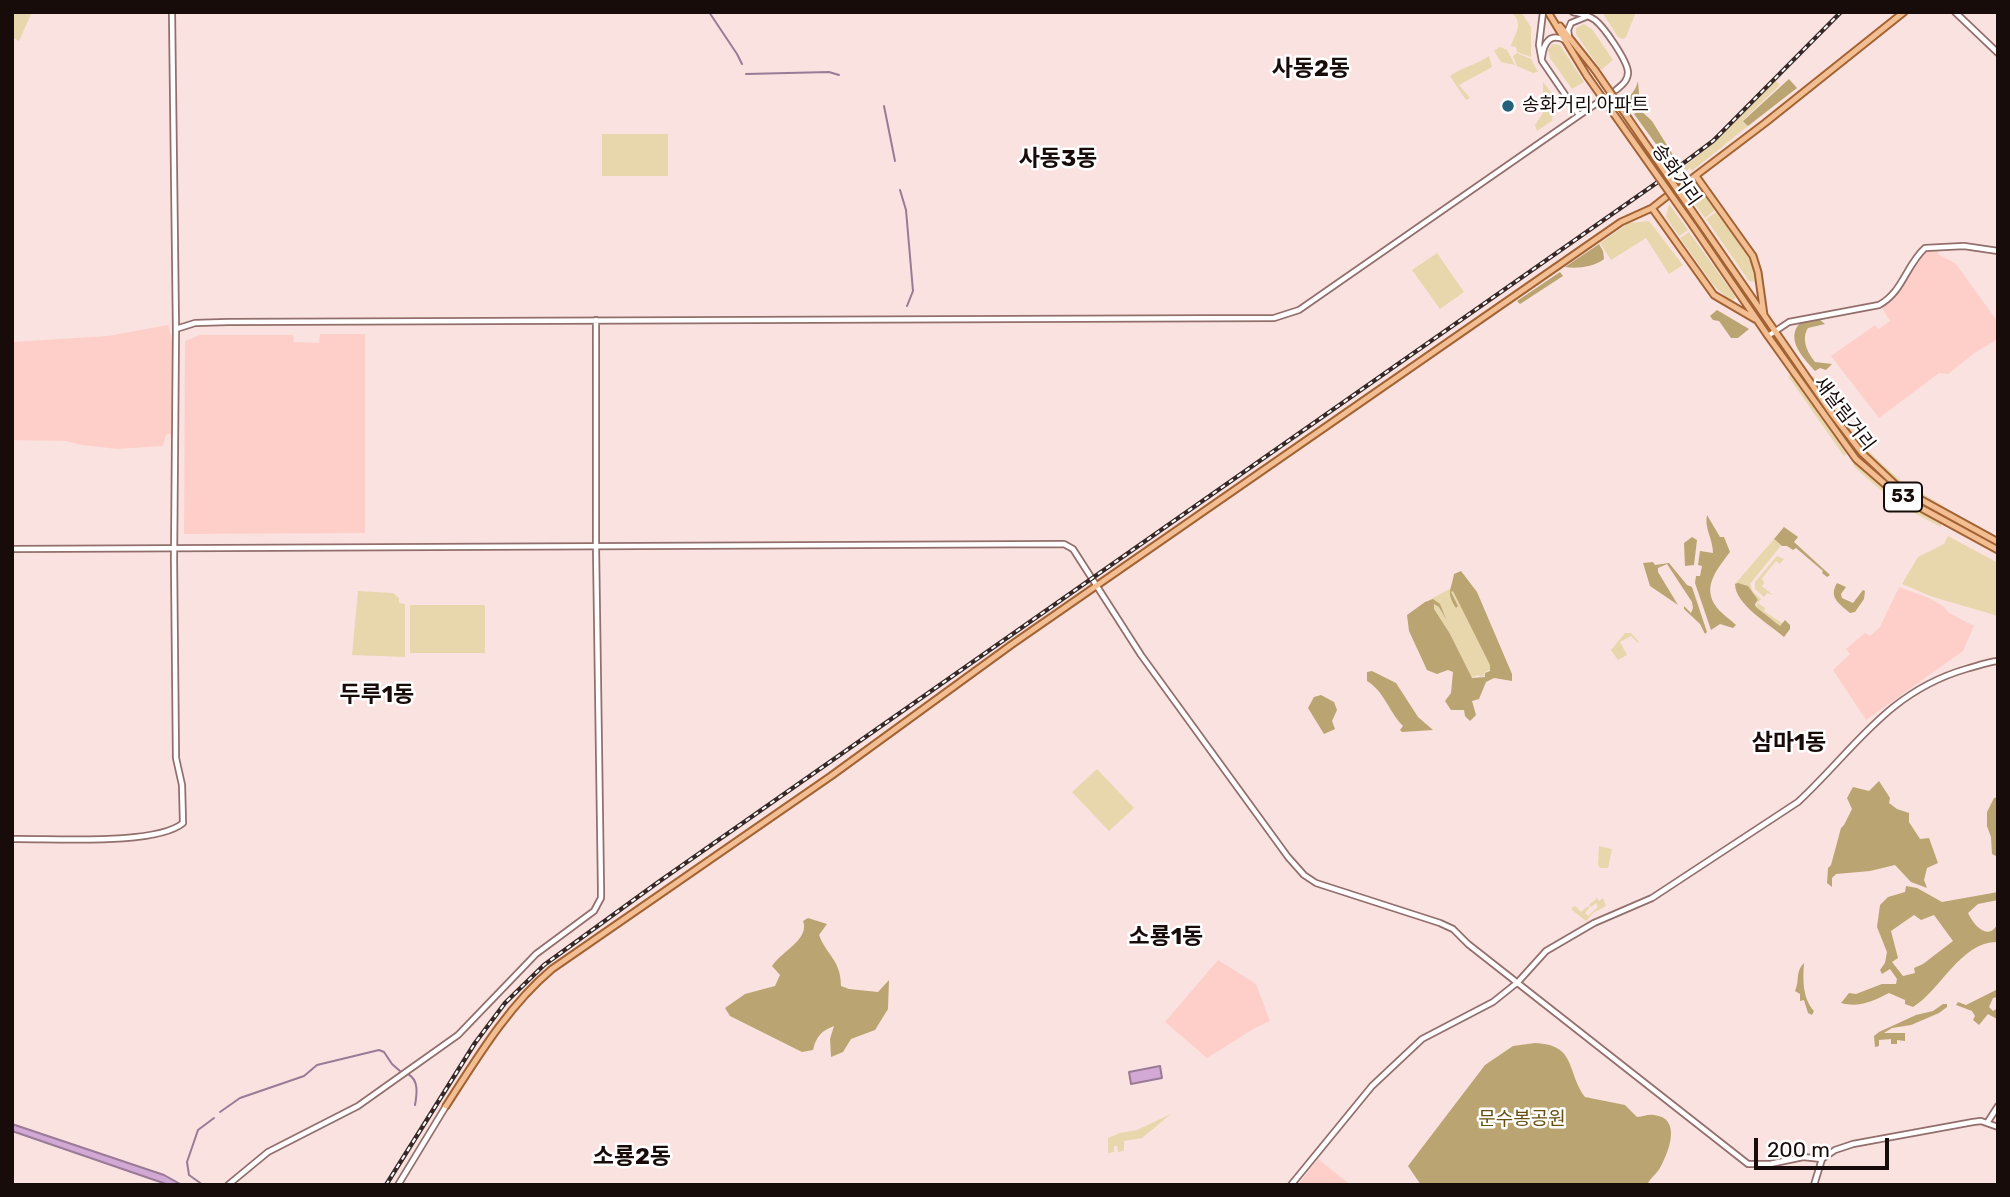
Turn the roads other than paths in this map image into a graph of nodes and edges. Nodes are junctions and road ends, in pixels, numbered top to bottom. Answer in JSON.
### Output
{"nodes":[{"id":1,"x":173,"y":12,"type":"edge"},
{"id":2,"x":1547,"y":12,"type":"edge"},
{"id":3,"x":1573,"y":12,"type":"edge"},
{"id":4,"x":1904,"y":12,"type":"edge"},
{"id":5,"x":1955,"y":12,"type":"edge"},
{"id":6,"x":1588,"y":16,"type":"junction"},
{"id":7,"x":1567,"y":39,"type":"junction"},
{"id":8,"x":1998,"y":53,"type":"edge"},
{"id":9,"x":1542,"y":61,"type":"junction"},
{"id":10,"x":1616,"y":90,"type":"tunnel mouth"},
{"id":11,"x":1597,"y":103,"type":"tunnel mouth"},
{"id":12,"x":1579,"y":115,"type":"junction"},
{"id":13,"x":1696,"y":176,"type":"junction"},
{"id":14,"x":1682,"y":186,"type":"dead end"},
{"id":15,"x":1666,"y":197,"type":"dead end"},
{"id":16,"x":1653,"y":208,"type":"junction"},
{"id":17,"x":1998,"y":251,"type":"edge"},
{"id":18,"x":1761,"y":284,"type":"junction"},
{"id":19,"x":1747,"y":291,"type":"junction"},
{"id":20,"x":1740,"y":297,"type":"junction"},
{"id":21,"x":1730,"y":306,"type":"junction"},
{"id":22,"x":1764,"y":315,"type":"junction"},
{"id":23,"x":596,"y":320,"type":"junction"},
{"id":24,"x":1757,"y":320,"type":"junction"},
{"id":25,"x":176,"y":329,"type":"junction"},
{"id":26,"x":1775,"y":331,"type":"junction"},
{"id":27,"x":1768,"y":336,"type":"junction"},
{"id":28,"x":1998,"y":542,"type":"edge"},
{"id":29,"x":596,"y":547,"type":"junction"},
{"id":30,"x":175,"y":548,"type":"junction"},
{"id":31,"x":12,"y":549,"type":"edge"},
{"id":32,"x":1998,"y":550,"type":"edge"},
{"id":33,"x":1097,"y":586,"type":"junction"},
{"id":34,"x":1998,"y":661,"type":"edge"},
{"id":35,"x":12,"y":839,"type":"edge"},
{"id":36,"x":1518,"y":982,"type":"junction"},
{"id":37,"x":446,"y":1106,"type":"joint"},
{"id":38,"x":1998,"y":1106,"type":"edge"},
{"id":39,"x":1987,"y":1123,"type":"junction"},
{"id":40,"x":1998,"y":1127,"type":"edge"},
{"id":41,"x":1822,"y":1159,"type":"junction"},
{"id":42,"x":228,"y":1185,"type":"edge"},
{"id":43,"x":398,"y":1185,"type":"edge"},
{"id":44,"x":1291,"y":1185,"type":"edge"},
{"id":45,"x":1814,"y":1185,"type":"edge"}],
"edges":[{"from":1,"to":25,"type":"street"},
{"from":2,"to":7,"type":"main road","name":"송화거리","number":"53"},
{"from":2,"to":9,"type":"street"},
{"from":3,"to":6,"type":"street"},
{"from":4,"to":13,"type":"main road"},
{"from":5,"to":8,"type":"street"},
{"from":6,"to":7,"type":"street"},
{"from":6,"to":10,"type":"street"},
{"from":7,"to":9,"type":"street"},
{"from":7,"to":19,"type":"main road","name":"송화거리","number":"53","bridge":true},
{"from":7,"to":20,"type":"main road","name":"송화거리","number":"53","bridge":true},
{"from":9,"to":12,"type":"street"},
{"from":11,"to":12,"type":"street"},
{"from":12,"to":23,"type":"street"},
{"from":13,"to":14,"type":"main road"},
{"from":13,"to":18,"type":"main road"},
{"from":15,"to":16,"type":"main road"},
{"from":16,"to":21,"type":"main road"},
{"from":16,"to":33,"type":"main road"},
{"from":17,"to":26,"type":"street"},
{"from":18,"to":19,"type":"main road"},
{"from":18,"to":22,"type":"main road"},
{"from":19,"to":22,"type":"main road","name":"송화거리","number":"53"},
{"from":20,"to":21,"type":"main road"},
{"from":20,"to":24,"type":"main road","name":"송화거리","number":"53"},
{"from":21,"to":24,"type":"main road"},
{"from":22,"to":26,"type":"main road","name":"새살림거리","number":"53"},
{"from":23,"to":25,"type":"street"},
{"from":23,"to":29,"type":"street"},
{"from":24,"to":27,"type":"main road","name":"새살림거리","number":"53"},
{"from":25,"to":30,"type":"street"},
{"from":26,"to":27,"type":"street"},
{"from":26,"to":28,"type":"main road","name":"새살림거리","number":"53"},
{"from":27,"to":32,"type":"main road","name":"새살림거리","number":"53"},
{"from":29,"to":30,"type":"street"},
{"from":29,"to":33,"type":"street"},
{"from":29,"to":42,"type":"street"},
{"from":30,"to":31,"type":"street"},
{"from":30,"to":35,"type":"street"},
{"from":33,"to":36,"type":"street"},
{"from":33,"to":37,"type":"main road"},
{"from":34,"to":36,"type":"street"},
{"from":36,"to":41,"type":"street"},
{"from":36,"to":44,"type":"street"},
{"from":37,"to":43,"type":"street"},
{"from":38,"to":39,"type":"street"},
{"from":39,"to":40,"type":"street"},
{"from":39,"to":41,"type":"street"},
{"from":41,"to":45,"type":"street"}]}
